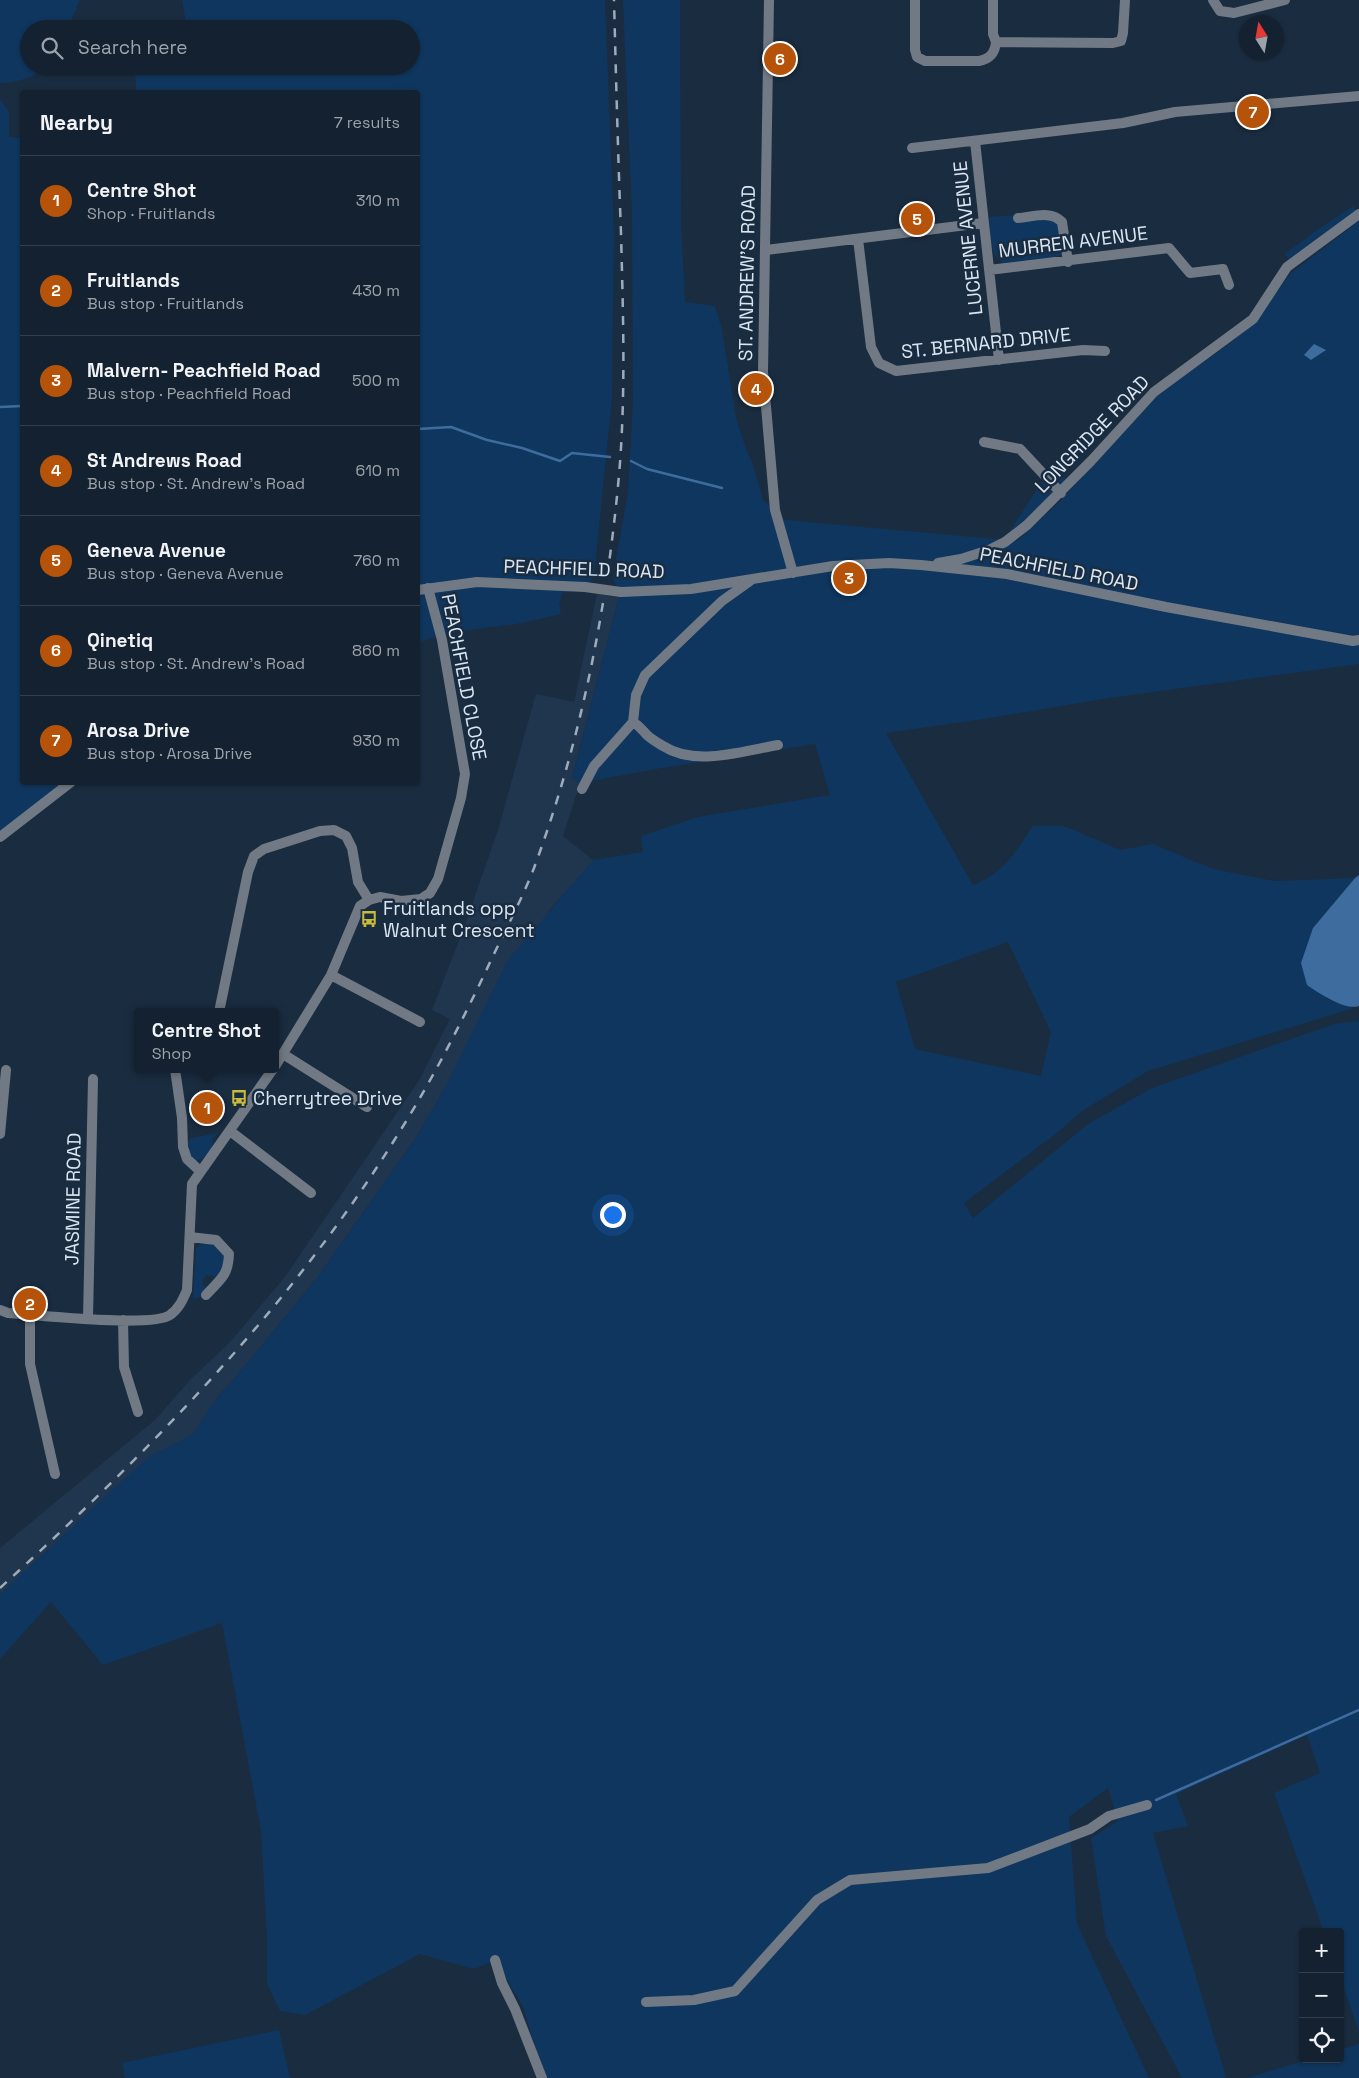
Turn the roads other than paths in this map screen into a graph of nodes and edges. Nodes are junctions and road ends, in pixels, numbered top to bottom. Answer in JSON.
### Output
{"nodes":[{"id":1,"x":769,"y":0,"type":"edge"},
{"id":2,"x":915,"y":0,"type":"edge"},
{"id":3,"x":992,"y":0,"type":"edge"},
{"id":4,"x":1125,"y":0,"type":"edge"},
{"id":5,"x":1213,"y":0,"type":"edge"},
{"id":6,"x":1285,"y":0,"type":"edge"},
{"id":7,"x":996,"y":42,"type":"junction"},
{"id":8,"x":1359,"y":96,"type":"edge"},
{"id":9,"x":974,"y":141,"type":"junction"},
{"id":10,"x":912,"y":148,"type":"dead end"},
{"id":11,"x":1359,"y":214,"type":"edge"},
{"id":12,"x":1018,"y":218,"type":"dead end"},
{"id":13,"x":984,"y":223,"type":"junction"},
{"id":14,"x":858,"y":239,"type":"junction"},
{"id":15,"x":766,"y":250,"type":"junction"},
{"id":16,"x":1068,"y":262,"type":"junction"},
{"id":17,"x":989,"y":270,"type":"junction"},
{"id":18,"x":1229,"y":286,"type":"dead end"},
{"id":19,"x":1105,"y":351,"type":"dead end"},
{"id":20,"x":999,"y":360,"type":"junction"},
{"id":21,"x":984,"y":442,"type":"dead end"},
{"id":22,"x":1061,"y":493,"type":"junction"},
{"id":23,"x":921,"y":565,"type":"junction"},
{"id":24,"x":794,"y":573,"type":"junction"},
{"id":25,"x":750,"y":581,"type":"junction"},
{"id":26,"x":423,"y":589,"type":"edge"},
{"id":27,"x":1359,"y":640,"type":"edge"},
{"id":28,"x":633,"y":722,"type":"junction"},
{"id":29,"x":778,"y":745,"type":"dead end"},
{"id":30,"x":67,"y":785,"type":"edge"},
{"id":31,"x":582,"y":789,"type":"dead end"},
{"id":32,"x":0,"y":837,"type":"edge"},
{"id":33,"x":369,"y":900,"type":"junction"},
{"id":34,"x":330,"y":975,"type":"junction"},
{"id":35,"x":220,"y":1008,"type":"edge"},
{"id":36,"x":420,"y":1022,"type":"dead end"},
{"id":37,"x":283,"y":1054,"type":"junction"},
{"id":38,"x":279,"y":1060,"type":"edge"},
{"id":39,"x":6,"y":1070,"type":"dead end"},
{"id":40,"x":176,"y":1073,"type":"edge"},
{"id":41,"x":270,"y":1073,"type":"edge"},
{"id":42,"x":93,"y":1079,"type":"dead end"},
{"id":43,"x":367,"y":1107,"type":"dead end"},
{"id":44,"x":230,"y":1131,"type":"junction"},
{"id":45,"x":0,"y":1134,"type":"edge"},
{"id":46,"x":200,"y":1172,"type":"junction"},
{"id":47,"x":311,"y":1193,"type":"dead end"},
{"id":48,"x":190,"y":1237,"type":"junction"},
{"id":49,"x":206,"y":1295,"type":"dead end"},
{"id":50,"x":0,"y":1310,"type":"edge"},
{"id":51,"x":30,"y":1314,"type":"junction"},
{"id":52,"x":88,"y":1320,"type":"junction"},
{"id":53,"x":123,"y":1320,"type":"junction"},
{"id":54,"x":138,"y":1412,"type":"dead end"},
{"id":55,"x":55,"y":1474,"type":"dead end"},
{"id":56,"x":1147,"y":1805,"type":"dead end"},
{"id":57,"x":495,"y":1960,"type":"dead end"},
{"id":58,"x":646,"y":2002,"type":"dead end"},
{"id":59,"x":542,"y":2078,"type":"edge"}],
"edges":[{"from":1,"to":15,"type":"street","name":"ST. ANDREW'S ROAD"},
{"from":2,"to":7,"type":"street"},
{"from":3,"to":7,"type":"street"},
{"from":4,"to":7,"type":"street"},
{"from":5,"to":6,"type":"street"},
{"from":8,"to":9,"type":"street"},
{"from":9,"to":10,"type":"street"},
{"from":9,"to":13,"type":"street","name":"LUCERNE AVENUE"},
{"from":11,"to":22,"type":"street","name":"LONGRIDGE ROAD"},
{"from":12,"to":16,"type":"street"},
{"from":13,"to":14,"type":"street"},
{"from":13,"to":17,"type":"street","name":"LUCERNE AVENUE"},
{"from":14,"to":15,"type":"street"},
{"from":14,"to":20,"type":"street","name":"ST. BERNARD DRIVE"},
{"from":15,"to":24,"type":"street","name":"ST. ANDREW'S ROAD"},
{"from":16,"to":17,"type":"street","name":"MURREN AVENUE"},
{"from":16,"to":18,"type":"street","name":"MURREN AVENUE"},
{"from":17,"to":20,"type":"street","name":"LUCERNE AVENUE"},
{"from":19,"to":20,"type":"street","name":"ST. BERNARD DRIVE"},
{"from":21,"to":22,"type":"street"},
{"from":22,"to":23,"type":"street","name":"LONGRIDGE ROAD"},
{"from":23,"to":24,"type":"street","name":"PEACHFIELD ROAD"},
{"from":23,"to":27,"type":"street","name":"PEACHFIELD ROAD"},
{"from":24,"to":25,"type":"street","name":"PEACHFIELD ROAD"},
{"from":25,"to":26,"type":"street","name":"PEACHFIELD ROAD","bridge":true},
{"from":25,"to":28,"type":"street","name":"PEACHFIELD ROAD"},
{"from":26,"to":33,"type":"street","name":"PEACHFIELD CLOSE"},
{"from":28,"to":29,"type":"street"},
{"from":28,"to":31,"type":"street"},
{"from":30,"to":32,"type":"street"},
{"from":33,"to":34,"type":"street"},
{"from":33,"to":35,"type":"street"},
{"from":34,"to":36,"type":"street"},
{"from":34,"to":37,"type":"street"},
{"from":37,"to":38,"type":"street"},
{"from":37,"to":43,"type":"street"},
{"from":39,"to":45,"type":"street"},
{"from":40,"to":46,"type":"street"},
{"from":41,"to":44,"type":"street"},
{"from":42,"to":52,"type":"street","name":"JASMINE ROAD"},
{"from":44,"to":46,"type":"street"},
{"from":44,"to":47,"type":"street"},
{"from":46,"to":48,"type":"street"},
{"from":48,"to":49,"type":"street"},
{"from":48,"to":53,"type":"street"},
{"from":50,"to":51,"type":"street"},
{"from":51,"to":52,"type":"street"},
{"from":51,"to":55,"type":"street"},
{"from":52,"to":53,"type":"street"},
{"from":53,"to":54,"type":"street"},
{"from":56,"to":58,"type":"street"},
{"from":57,"to":59,"type":"street"}]}
